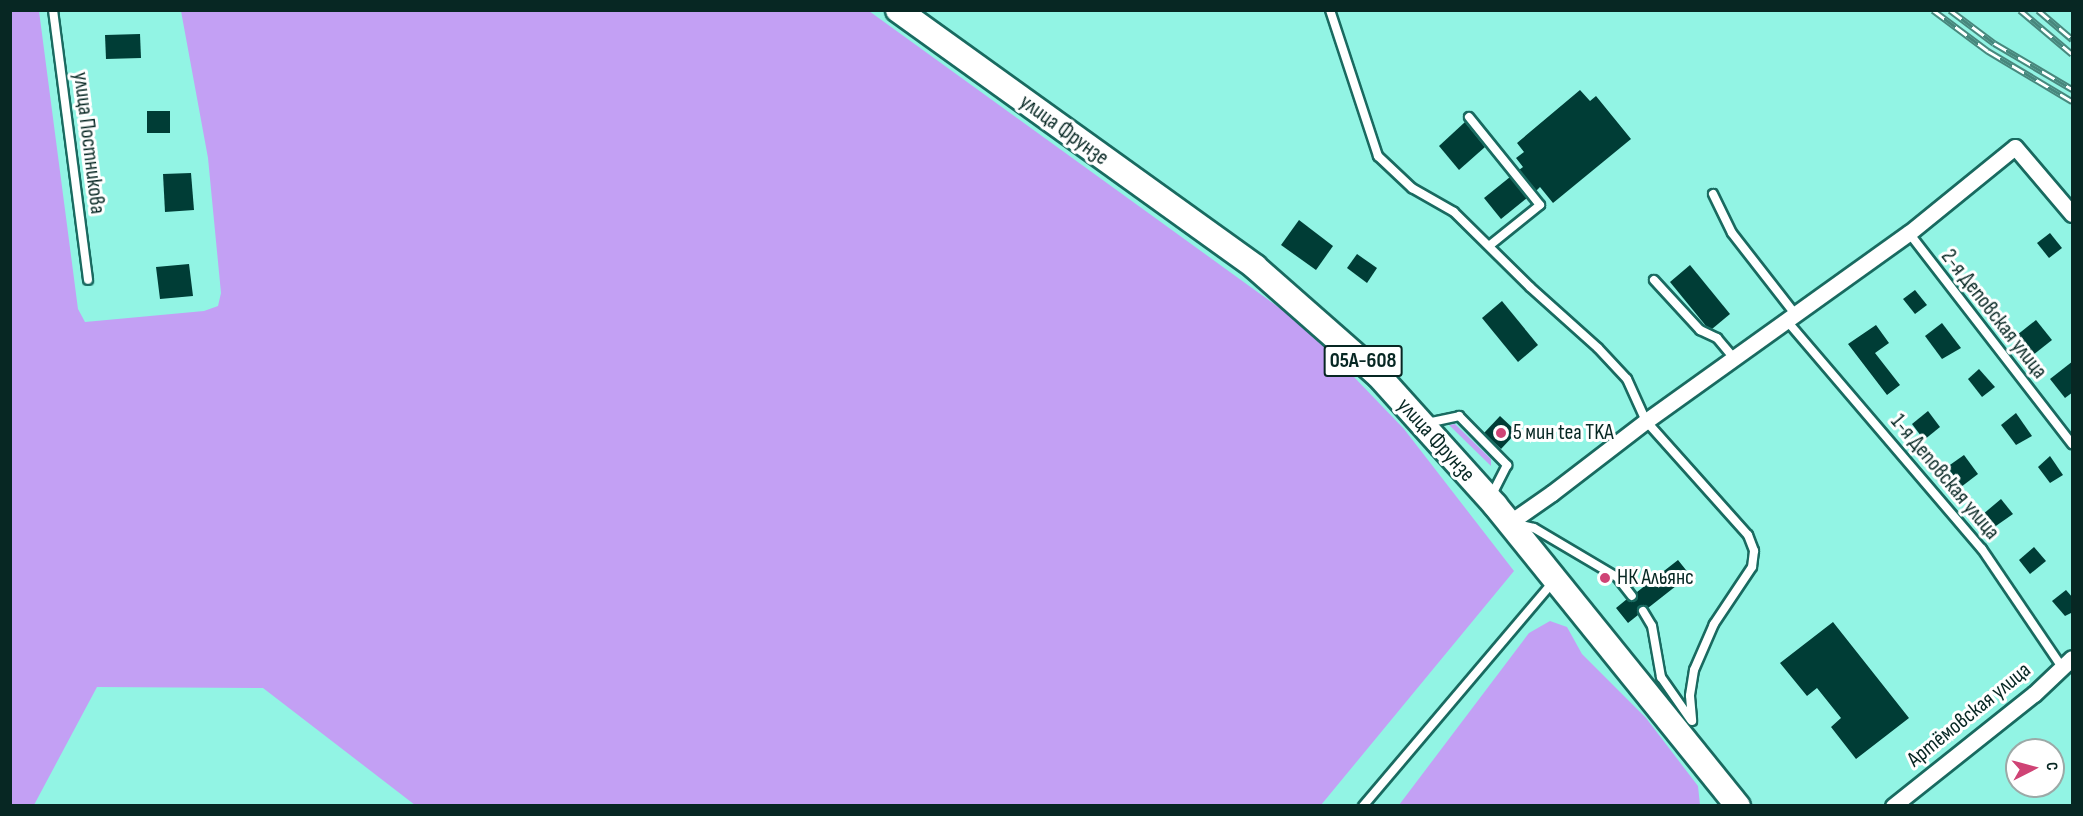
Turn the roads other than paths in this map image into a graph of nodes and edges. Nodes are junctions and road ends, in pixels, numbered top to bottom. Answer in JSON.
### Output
{"nodes":[{"id":1,"x":53,"y":10,"type":"edge"},
{"id":2,"x":898,"y":10,"type":"edge"},
{"id":3,"x":1329,"y":10,"type":"edge"},
{"id":4,"x":1469,"y":117,"type":"dead end"},
{"id":5,"x":1713,"y":194,"type":"dead end"},
{"id":6,"x":2073,"y":214,"type":"edge"},
{"id":7,"x":1909,"y":233,"type":"junction"},
{"id":8,"x":1490,"y":245,"type":"junction"},
{"id":9,"x":88,"y":280,"type":"dead end"},
{"id":10,"x":1654,"y":280,"type":"dead end"},
{"id":11,"x":1791,"y":317,"type":"junction"},
{"id":12,"x":1734,"y":357,"type":"junction"},
{"id":13,"x":1646,"y":421,"type":"junction"},
{"id":14,"x":1422,"y":424,"type":"junction"},
{"id":15,"x":2073,"y":444,"type":"edge"},
{"id":16,"x":1489,"y":499,"type":"junction"},
{"id":17,"x":1509,"y":523,"type":"junction"},
{"id":18,"x":1555,"y":579,"type":"junction"},
{"id":19,"x":1632,"y":596,"type":"dead end"},
{"id":20,"x":1643,"y":611,"type":"dead end"},
{"id":21,"x":2067,"y":662,"type":"edge"},
{"id":22,"x":1689,"y":731,"type":"junction"},
{"id":23,"x":1363,"y":806,"type":"edge"},
{"id":24,"x":1738,"y":806,"type":"edge"},
{"id":25,"x":1893,"y":806,"type":"edge"}],
"edges":[{"from":1,"to":9,"type":"lane","name":"улица Постникова"},
{"from":2,"to":14,"type":"main road","name":"улица Фрунзе","number":"05А-608"},
{"from":3,"to":8,"type":"lane"},
{"from":4,"to":8,"type":"lane"},
{"from":5,"to":11,"type":"lane","name":"1-я Деповская улица"},
{"from":6,"to":7,"type":"street"},
{"from":7,"to":11,"type":"street"},
{"from":7,"to":15,"type":"lane","name":"2-я Деповская улица"},
{"from":8,"to":13,"type":"lane"},
{"from":10,"to":12,"type":"lane"},
{"from":11,"to":12,"type":"street"},
{"from":11,"to":21,"type":"lane","name":"1-я Деповская улица"},
{"from":12,"to":13,"type":"street"},
{"from":13,"to":17,"type":"street"},
{"from":13,"to":22,"type":"lane"},
{"from":14,"to":16,"type":"main road","name":"улица Фрунзе","number":"05А-608"},
{"from":14,"to":16,"type":"lane"},
{"from":16,"to":17,"type":"main road","name":"улица Фрунзе","number":"05А-608"},
{"from":17,"to":18,"type":"main road","name":"улица Фрунзе","number":"05А-608"},
{"from":17,"to":19,"type":"lane"},
{"from":18,"to":22,"type":"main road","name":"улица Фрунзе","number":"05А-608"},
{"from":18,"to":23,"type":"lane"},
{"from":20,"to":22,"type":"lane"},
{"from":21,"to":25,"type":"street","name":"Артёмовская улица"},
{"from":22,"to":24,"type":"main road","name":"улица Фрунзе","number":"05А-608"}]}
